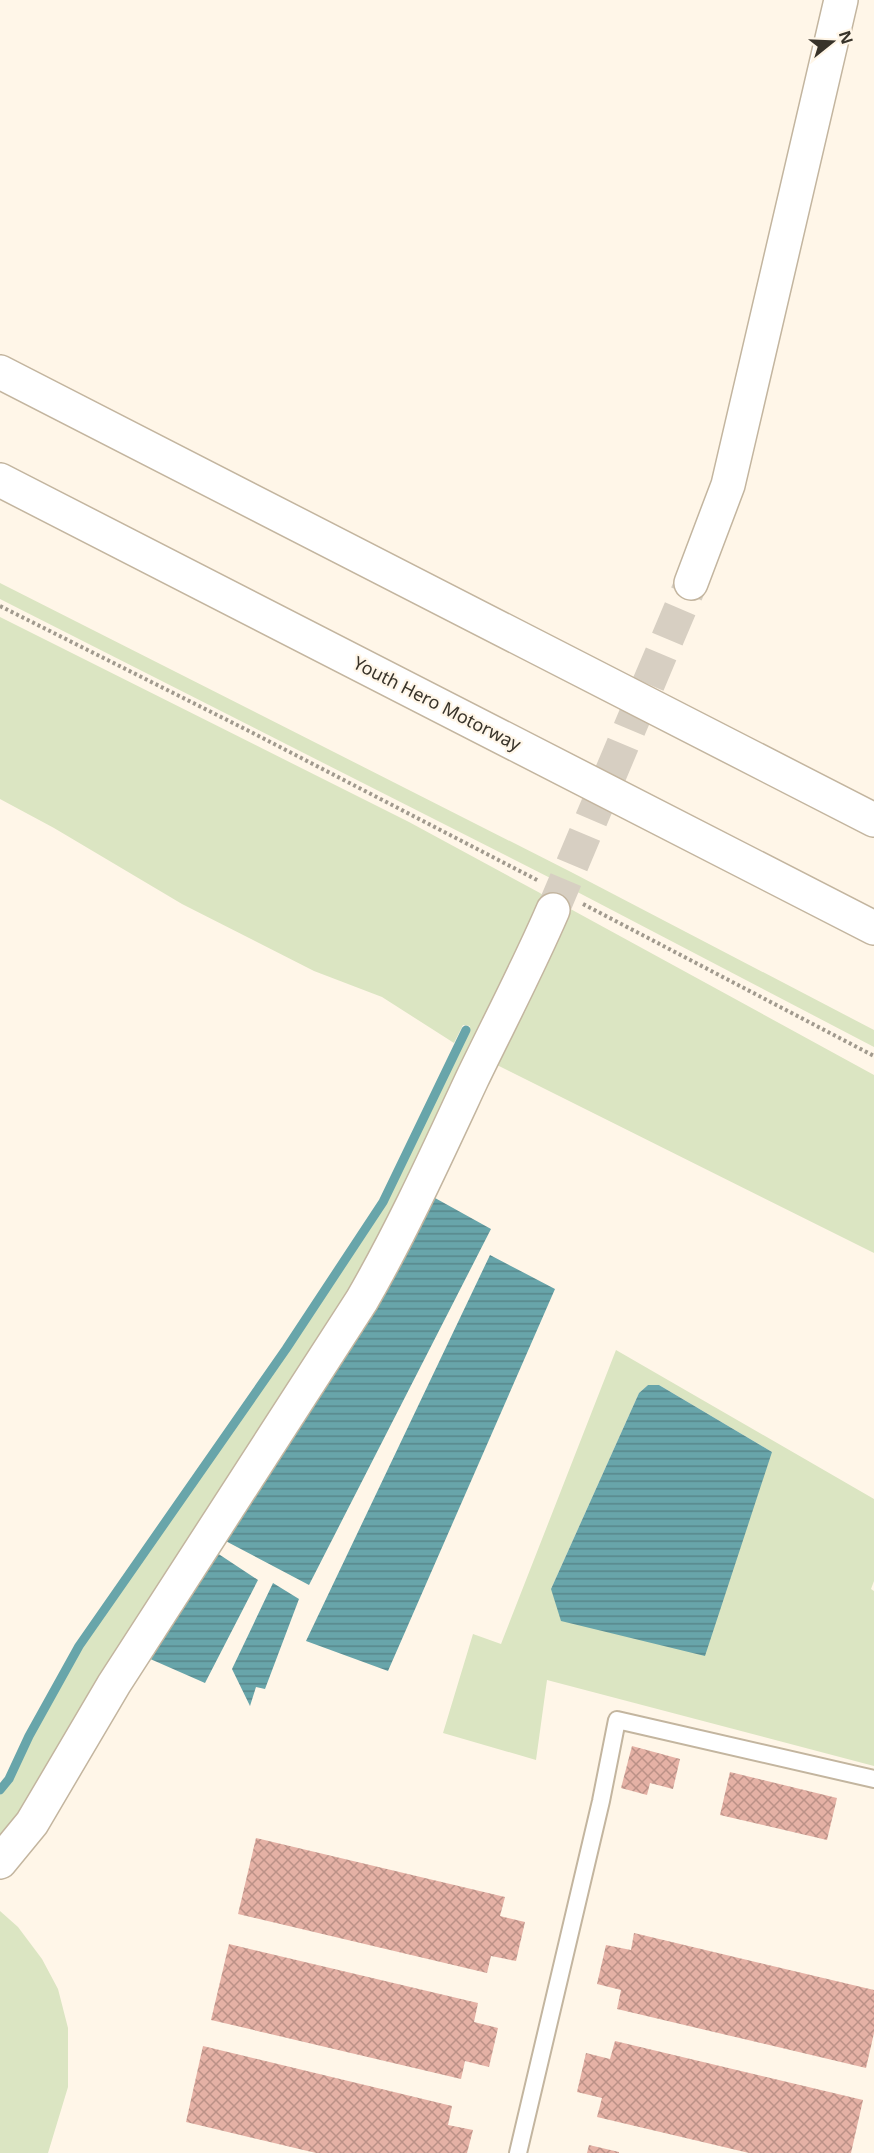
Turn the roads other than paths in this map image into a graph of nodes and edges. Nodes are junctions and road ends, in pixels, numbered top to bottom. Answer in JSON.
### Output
{"nodes":[{"id":1,"x":841,"y":0,"type":"edge"},
{"id":2,"x":0,"y":372,"type":"edge"},
{"id":3,"x":0,"y":480,"type":"edge"},
{"id":4,"x":691,"y":583,"type":"tunnel mouth"},
{"id":5,"x":874,"y":820,"type":"edge"},
{"id":6,"x":560,"y":899,"type":"tunnel mouth"},
{"id":7,"x":874,"y":928,"type":"edge"},
{"id":8,"x":874,"y":1779,"type":"edge"},
{"id":9,"x":0,"y":1862,"type":"edge"},
{"id":10,"x":518,"y":2153,"type":"edge"}],
"edges":[{"from":1,"to":4,"type":"main road"},
{"from":2,"to":5,"type":"main road"},
{"from":3,"to":7,"type":"main road","name":"Youth Hero Motorway"},
{"from":6,"to":9,"type":"main road"},
{"from":8,"to":10,"type":"lane"}]}
